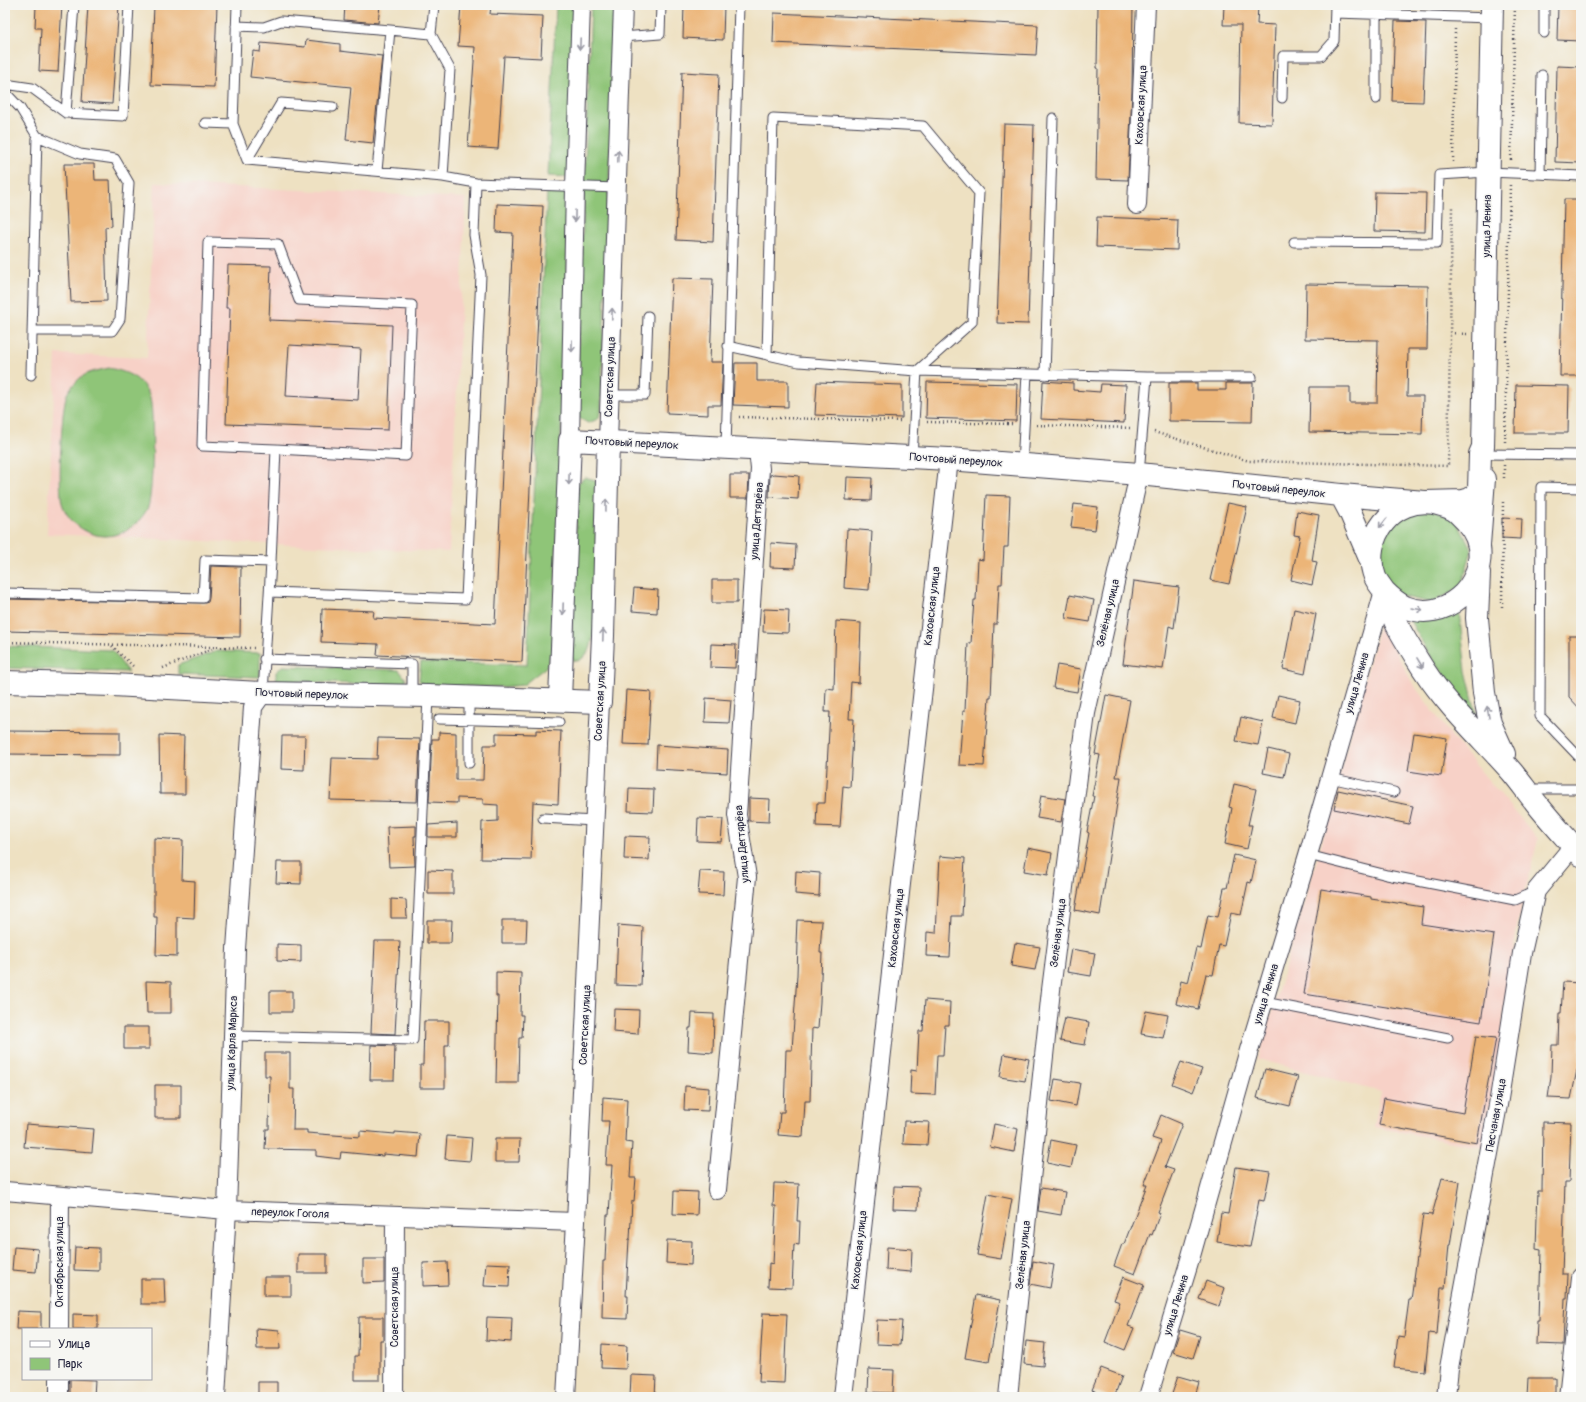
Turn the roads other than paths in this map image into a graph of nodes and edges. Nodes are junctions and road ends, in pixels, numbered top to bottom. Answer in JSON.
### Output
{"nodes":[{"id":1,"x":74,"y":5,"type":"edge"},
{"id":2,"x":129,"y":5,"type":"edge"},
{"id":3,"x":237,"y":5,"type":"edge"},
{"id":4,"x":434,"y":5,"type":"edge"},
{"id":5,"x":581,"y":5,"type":"edge"},
{"id":6,"x":623,"y":5,"type":"edge"},
{"id":7,"x":661,"y":5,"type":"edge"},
{"id":8,"x":739,"y":5,"type":"edge"},
{"id":9,"x":1146,"y":5,"type":"edge"},
{"id":10,"x":1544,"y":5,"type":"edge"},
{"id":11,"x":1335,"y":9,"type":"edge"},
{"id":12,"x":1376,"y":10,"type":"edge"},
{"id":13,"x":1492,"y":12,"type":"edge"},
{"id":14,"x":236,"y":26,"type":"junction"},
{"id":15,"x":390,"y":30,"type":"junction"},
{"id":16,"x":1544,"y":33,"type":"dead end"},
{"id":17,"x":431,"y":34,"type":"junction"},
{"id":18,"x":622,"y":37,"type":"junction"},
{"id":19,"x":1542,"y":75,"type":"dead end"},
{"id":20,"x":5,"y":84,"type":"edge"},
{"id":21,"x":5,"y":92,"type":"edge"},
{"id":22,"x":1282,"y":98,"type":"dead end"},
{"id":23,"x":1376,"y":99,"type":"dead end"},
{"id":24,"x":333,"y":107,"type":"dead end"},
{"id":25,"x":66,"y":113,"type":"junction"},
{"id":26,"x":1053,"y":118,"type":"dead end"},
{"id":27,"x":205,"y":123,"type":"dead end"},
{"id":28,"x":233,"y":124,"type":"junction"},
{"id":29,"x":37,"y":136,"type":"junction"},
{"id":30,"x":247,"y":160,"type":"junction"},
{"id":31,"x":377,"y":171,"type":"junction"},
{"id":32,"x":1488,"y":172,"type":"junction"},
{"id":33,"x":1540,"y":174,"type":"junction"},
{"id":34,"x":1581,"y":176,"type":"edge"},
{"id":35,"x":443,"y":177,"type":"junction"},
{"id":36,"x":476,"y":183,"type":"junction"},
{"id":37,"x":576,"y":187,"type":"junction"},
{"id":38,"x":617,"y":188,"type":"junction"},
{"id":39,"x":1137,"y":205,"type":"dead end"},
{"id":40,"x":1294,"y":242,"type":"dead end"},
{"id":41,"x":648,"y":316,"type":"dead end"},
{"id":42,"x":32,"y":331,"type":"junction"},
{"id":43,"x":728,"y":346,"type":"junction"},
{"id":44,"x":767,"y":355,"type":"junction"},
{"id":45,"x":917,"y":371,"type":"junction"},
{"id":46,"x":1027,"y":374,"type":"junction"},
{"id":47,"x":31,"y":375,"type":"dead end"},
{"id":48,"x":1045,"y":375,"type":"junction"},
{"id":49,"x":1147,"y":377,"type":"junction"},
{"id":50,"x":1252,"y":377,"type":"dead end"},
{"id":51,"x":609,"y":395,"type":"junction"},
{"id":52,"x":570,"y":440,"type":"junction"},
{"id":53,"x":608,"y":442,"type":"junction"},
{"id":54,"x":726,"y":448,"type":"junction"},
{"id":55,"x":276,"y":449,"type":"junction"},
{"id":56,"x":758,"y":450,"type":"junction"},
{"id":57,"x":1491,"y":452,"type":"junction"},
{"id":58,"x":1581,"y":456,"type":"edge"},
{"id":59,"x":912,"y":457,"type":"junction"},
{"id":60,"x":948,"y":459,"type":"junction"},
{"id":61,"x":1022,"y":465,"type":"junction"},
{"id":62,"x":1139,"y":474,"type":"junction"},
{"id":63,"x":1581,"y":488,"type":"edge"},
{"id":64,"x":1341,"y":495,"type":"junction"},
{"id":65,"x":1425,"y":502,"type":"junction"},
{"id":66,"x":1479,"y":556,"type":"junction"},
{"id":67,"x":271,"y":562,"type":"junction"},
{"id":68,"x":1371,"y":562,"type":"junction"},
{"id":69,"x":1384,"y":591,"type":"junction"},
{"id":70,"x":270,"y":592,"type":"junction"},
{"id":71,"x":5,"y":593,"type":"edge"},
{"id":72,"x":264,"y":659,"type":"junction"},
{"id":73,"x":5,"y":682,"type":"edge"},
{"id":74,"x":263,"y":693,"type":"junction"},
{"id":75,"x":420,"y":696,"type":"junction"},
{"id":76,"x":469,"y":697,"type":"junction"},
{"id":77,"x":560,"y":700,"type":"junction"},
{"id":78,"x":600,"y":702,"type":"junction"},
{"id":79,"x":439,"y":720,"type":"dead end"},
{"id":80,"x":469,"y":720,"type":"junction"},
{"id":81,"x":559,"y":722,"type":"dead end"},
{"id":82,"x":1581,"y":759,"type":"edge"},
{"id":83,"x":468,"y":763,"type":"dead end"},
{"id":84,"x":1330,"y":778,"type":"junction"},
{"id":85,"x":1519,"y":781,"type":"junction"},
{"id":86,"x":1581,"y":789,"type":"edge"},
{"id":87,"x":1394,"y":792,"type":"dead end"},
{"id":88,"x":543,"y":818,"type":"dead end"},
{"id":89,"x":594,"y":821,"type":"junction"},
{"id":90,"x":1577,"y":850,"type":"edge"},
{"id":91,"x":1308,"y":855,"type":"junction"},
{"id":92,"x":1536,"y":892,"type":"junction"},
{"id":93,"x":1264,"y":1002,"type":"junction"},
{"id":94,"x":233,"y":1036,"type":"junction"},
{"id":95,"x":1448,"y":1038,"type":"dead end"},
{"id":96,"x":718,"y":1190,"type":"dead end"},
{"id":97,"x":5,"y":1191,"type":"edge"},
{"id":98,"x":60,"y":1196,"type":"junction"},
{"id":99,"x":226,"y":1210,"type":"junction"},
{"id":100,"x":395,"y":1217,"type":"junction"},
{"id":101,"x":576,"y":1222,"type":"junction"},
{"id":102,"x":1581,"y":1277,"type":"edge"},
{"id":103,"x":59,"y":1328,"type":"edge"},
{"id":104,"x":59,"y":1380,"type":"edge"},
{"id":105,"x":59,"y":1397,"type":"edge"},
{"id":106,"x":216,"y":1397,"type":"edge"},
{"id":107,"x":394,"y":1397,"type":"edge"},
{"id":108,"x":566,"y":1397,"type":"edge"},
{"id":109,"x":843,"y":1397,"type":"edge"},
{"id":110,"x":1008,"y":1397,"type":"edge"},
{"id":111,"x":1148,"y":1397,"type":"edge"},
{"id":112,"x":1446,"y":1397,"type":"edge"},
{"id":113,"x":1568,"y":1397,"type":"edge"}],
"edges":[{"from":1,"to":25,"type":"lane"},
{"from":2,"to":25,"type":"lane"},
{"from":3,"to":14,"type":"lane"},
{"from":4,"to":17,"type":"lane"},
{"from":5,"to":37,"type":"street","one_way":true},
{"from":6,"to":18,"type":"street","name":"Советская улица"},
{"from":7,"to":18,"type":"lane"},
{"from":8,"to":43,"type":"lane"},
{"from":9,"to":39,"type":"street","name":"Каховская улица"},
{"from":10,"to":16,"type":"lane"},
{"from":11,"to":12,"type":"lane"},
{"from":11,"to":22,"type":"lane"},
{"from":12,"to":13,"type":"lane"},
{"from":12,"to":23,"type":"lane"},
{"from":13,"to":32,"type":"main road","name":"улица Ленина"},
{"from":14,"to":15,"type":"lane"},
{"from":14,"to":28,"type":"lane"},
{"from":15,"to":17,"type":"lane"},
{"from":15,"to":31,"type":"lane"},
{"from":17,"to":35,"type":"lane"},
{"from":38,"to":18,"type":"street","name":"Советская улица","one_way":true},
{"from":19,"to":33,"type":"lane"},
{"from":20,"to":25,"type":"lane"},
{"from":21,"to":29,"type":"lane"},
{"from":24,"to":30,"type":"lane"},
{"from":26,"to":48,"type":"lane"},
{"from":27,"to":28,"type":"lane"},
{"from":28,"to":30,"type":"lane"},
{"from":29,"to":42,"type":"lane"},
{"from":29,"to":42,"type":"lane"},
{"from":30,"to":31,"type":"lane"},
{"from":31,"to":35,"type":"lane"},
{"from":32,"to":33,"type":"lane"},
{"from":32,"to":40,"type":"lane"},
{"from":32,"to":57,"type":"main road","name":"улица Ленина"},
{"from":33,"to":34,"type":"lane"},
{"from":35,"to":36,"type":"lane"},
{"from":36,"to":37,"type":"lane"},
{"from":36,"to":70,"type":"lane"},
{"from":37,"to":38,"type":"lane"},
{"from":37,"to":52,"type":"street","one_way":true},
{"from":51,"to":38,"type":"street","name":"Советская улица","one_way":true},
{"from":41,"to":51,"type":"lane"},
{"from":42,"to":47,"type":"lane"},
{"from":43,"to":44,"type":"lane"},
{"from":43,"to":54,"type":"lane"},
{"from":44,"to":45,"type":"lane"},
{"from":44,"to":45,"type":"lane"},
{"from":45,"to":46,"type":"lane"},
{"from":45,"to":59,"type":"lane"},
{"from":46,"to":48,"type":"lane"},
{"from":46,"to":61,"type":"lane"},
{"from":48,"to":49,"type":"lane"},
{"from":49,"to":50,"type":"lane"},
{"from":49,"to":62,"type":"lane"},
{"from":51,"to":53,"type":"street","name":"Советская улица"},
{"from":52,"to":53,"type":"main road","name":"Почтовый переулок"},
{"from":52,"to":77,"type":"main road","one_way":true},
{"from":53,"to":54,"type":"main road","name":"Почтовый переулок"},
{"from":78,"to":53,"type":"main road","name":"Советская улица","one_way":true},
{"from":54,"to":56,"type":"main road","name":"Почтовый переулок"},
{"from":55,"to":55,"type":"lane"},
{"from":55,"to":67,"type":"lane"},
{"from":56,"to":59,"type":"main road","name":"Почтовый переулок"},
{"from":56,"to":96,"type":"street","name":"улица Дегтярёва"},
{"from":57,"to":58,"type":"lane"},
{"from":57,"to":65,"type":"main road","name":"улица Ленина"},
{"from":57,"to":66,"type":"main road","name":"улица Ленина"},
{"from":59,"to":60,"type":"main road","name":"Почтовый переулок"},
{"from":60,"to":61,"type":"main road","name":"Почтовый переулок"},
{"from":60,"to":109,"type":"street","name":"Каховская улица"},
{"from":61,"to":62,"type":"main road","name":"Почтовый переулок"},
{"from":62,"to":64,"type":"main road","name":"Почтовый переулок"},
{"from":62,"to":110,"type":"street","name":"Зелёная улица"},
{"from":63,"to":82,"type":"lane"},
{"from":64,"to":65,"type":"main road","name":"Почтовый переулок"},
{"from":64,"to":68,"type":"main road","name":"Почтовый переулок"},
{"from":65,"to":66,"type":"main road"},
{"from":65,"to":68,"type":"main road","one_way":true},
{"from":69,"to":66,"type":"main road","one_way":true},
{"from":85,"to":66,"type":"main road","name":"улица Ленина","one_way":true},
{"from":67,"to":70,"type":"lane"},
{"from":67,"to":71,"type":"lane"},
{"from":68,"to":69,"type":"main road"},
{"from":69,"to":84,"type":"street","name":"улица Ленина"},
{"from":69,"to":85,"type":"main road","one_way":true},
{"from":70,"to":72,"type":"lane"},
{"from":72,"to":74,"type":"lane"},
{"from":72,"to":75,"type":"lane"},
{"from":73,"to":74,"type":"main road","name":"Почтовый переулок"},
{"from":74,"to":75,"type":"main road","name":"Почтовый переулок"},
{"from":74,"to":94,"type":"street","name":"улица Карла Маркса"},
{"from":75,"to":76,"type":"main road","name":"Почтовый переулок"},
{"from":75,"to":94,"type":"lane"},
{"from":76,"to":77,"type":"main road","name":"Почтовый переулок"},
{"from":76,"to":80,"type":"lane"},
{"from":77,"to":78,"type":"main road","name":"Почтовый переулок"},
{"from":78,"to":89,"type":"street","name":"Советская улица"},
{"from":79,"to":80,"type":"lane"},
{"from":80,"to":81,"type":"lane"},
{"from":80,"to":83,"type":"lane"},
{"from":84,"to":87,"type":"lane"},
{"from":84,"to":91,"type":"street","name":"улица Ленина"},
{"from":85,"to":86,"type":"lane"},
{"from":85,"to":90,"type":"main road"},
{"from":88,"to":89,"type":"lane"},
{"from":89,"to":101,"type":"street","name":"Советская улица"},
{"from":90,"to":92,"type":"street","name":"Песчаная улица"},
{"from":91,"to":92,"type":"lane"},
{"from":91,"to":93,"type":"street","name":"улица Ленина"},
{"from":92,"to":112,"type":"street","name":"Песчаная улица"},
{"from":93,"to":95,"type":"lane"},
{"from":93,"to":111,"type":"street","name":"улица Ленина"},
{"from":94,"to":99,"type":"street","name":"улица Карла Маркса"},
{"from":97,"to":98,"type":"street","name":"переулок Гоголя"},
{"from":98,"to":99,"type":"street","name":"переулок Гоголя"},
{"from":98,"to":103,"type":"street","name":"Октябрьская улица"},
{"from":99,"to":100,"type":"street","name":"переулок Гоголя"},
{"from":99,"to":106,"type":"street","name":"улица Карла Маркса"},
{"from":100,"to":101,"type":"street","name":"переулок Гоголя"},
{"from":100,"to":107,"type":"street","name":"Советская улица"},
{"from":101,"to":108,"type":"street","name":"Советская улица"},
{"from":102,"to":113,"type":"street"},
{"from":104,"to":105,"type":"street"}]}
